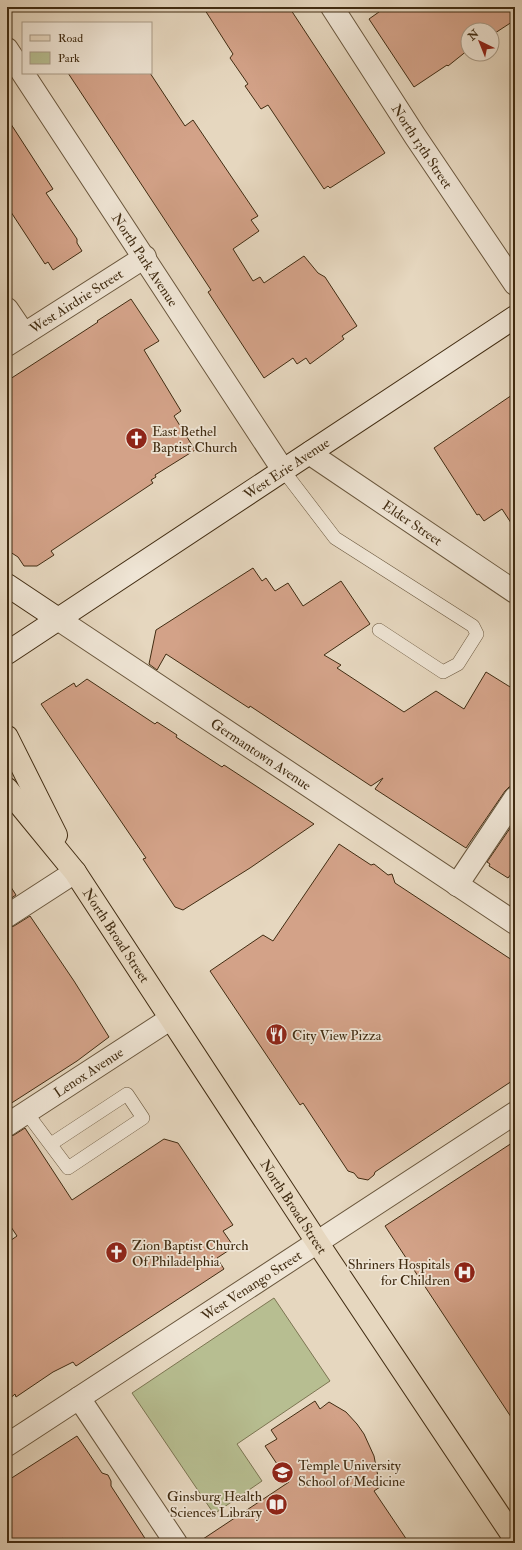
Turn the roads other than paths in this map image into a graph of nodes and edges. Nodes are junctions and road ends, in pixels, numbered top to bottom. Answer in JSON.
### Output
{"nodes":[{"id":1,"x":338,"y":9,"type":"edge"},
{"id":2,"x":7,"y":50,"type":"edge"},
{"id":3,"x":22,"y":72,"type":"edge"},
{"id":4,"x":23,"y":74,"type":"edge"},
{"id":5,"x":145,"y":257,"type":"junction"},
{"id":6,"x":515,"y":284,"type":"edge"},
{"id":7,"x":7,"y":309,"type":"edge"},
{"id":8,"x":515,"y":317,"type":"edge"},
{"id":9,"x":15,"y":340,"type":"edge"},
{"id":10,"x":311,"y":452,"type":"junction"},
{"id":11,"x":284,"y":470,"type":"junction"},
{"id":12,"x":7,"y":585,"type":"edge"},
{"id":13,"x":515,"y":592,"type":"edge"},
{"id":14,"x":58,"y":619,"type":"junction"},
{"id":15,"x":379,"y":630,"type":"dead end"},
{"id":16,"x":7,"y":653,"type":"edge"},
{"id":17,"x":7,"y":737,"type":"edge"},
{"id":18,"x":7,"y":789,"type":"edge"},
{"id":19,"x":515,"y":798,"type":"edge"},
{"id":20,"x":74,"y":872,"type":"junction"},
{"id":21,"x":457,"y":885,"type":"junction"},
{"id":22,"x":7,"y":916,"type":"edge"},
{"id":23,"x":515,"y":923,"type":"edge"},
{"id":24,"x":170,"y":1019,"type":"junction"},
{"id":25,"x":26,"y":1112,"type":"junction"},
{"id":26,"x":515,"y":1113,"type":"edge"},
{"id":27,"x":7,"y":1125,"type":"edge"},
{"id":28,"x":51,"y":1144,"type":"junction"},
{"id":29,"x":317,"y":1242,"type":"junction"},
{"id":30,"x":79,"y":1398,"type":"junction"},
{"id":31,"x":7,"y":1445,"type":"edge"},
{"id":32,"x":515,"y":1539,"type":"edge"},
{"id":33,"x":176,"y":1543,"type":"edge"}],
"edges":[{"from":1,"to":6,"type":"street","name":"North 13th Street"},
{"from":2,"to":3,"type":"street","name":"North Park Avenue"},
{"from":4,"to":5,"type":"street","name":"North Park Avenue"},
{"from":5,"to":9,"type":"street","name":"West Airdrie Street"},
{"from":5,"to":11,"type":"street","name":"North Park Avenue"},
{"from":7,"to":9,"type":"street"},
{"from":8,"to":10,"type":"street","name":"West Erie Avenue"},
{"from":10,"to":11,"type":"street","name":"West Erie Avenue"},
{"from":10,"to":13,"type":"street","name":"Elder Street"},
{"from":11,"to":14,"type":"street","name":"West Erie Avenue"},
{"from":11,"to":15,"type":"lane"},
{"from":12,"to":14,"type":"street","name":"Germantown Avenue"},
{"from":14,"to":16,"type":"street","name":"West Erie Avenue"},
{"from":14,"to":21,"type":"street","name":"Germantown Avenue"},
{"from":17,"to":20,"type":"main road","name":"North Broad Street"},
{"from":18,"to":20,"type":"main road","name":"North Broad Street"},
{"from":19,"to":21,"type":"street"},
{"from":20,"to":22,"type":"street"},
{"from":20,"to":24,"type":"main road","name":"North Broad Street"},
{"from":21,"to":23,"type":"street","name":"Germantown Avenue"},
{"from":24,"to":25,"type":"street","name":"Lenox Avenue"},
{"from":24,"to":29,"type":"main road","name":"North Broad Street"},
{"from":25,"to":27,"type":"street","name":"Lenox Avenue"},
{"from":25,"to":28,"type":"lane"},
{"from":26,"to":29,"type":"street","name":"West Venango Street"},
{"from":28,"to":28,"type":"lane"},
{"from":29,"to":30,"type":"street","name":"West Venango Street"},
{"from":29,"to":32,"type":"main road","name":"North Broad Street"},
{"from":30,"to":31,"type":"street","name":"West Venango Street"},
{"from":30,"to":33,"type":"street"}]}
